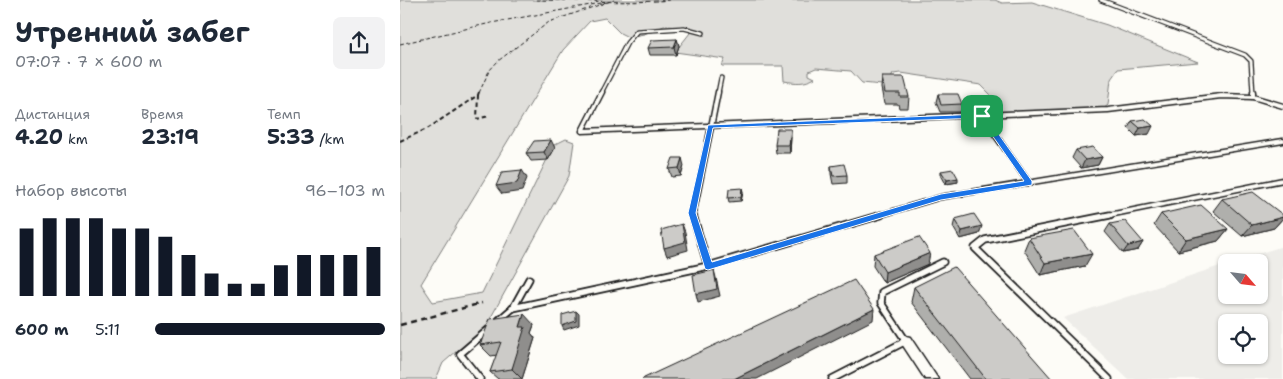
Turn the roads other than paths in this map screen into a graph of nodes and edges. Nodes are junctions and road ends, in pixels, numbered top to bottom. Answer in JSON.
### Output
{"nodes":[{"id":1,"x":1101,"y":0,"type":"edge"},
{"id":2,"x":703,"y":33,"type":"dead end"},
{"id":3,"x":721,"y":78,"type":"dead end"},
{"id":4,"x":1253,"y":97,"type":"junction"},
{"id":5,"x":1283,"y":106,"type":"edge"},
{"id":6,"x":982,"y":116,"type":"junction"},
{"id":7,"x":710,"y":126,"type":"junction"},
{"id":8,"x":1283,"y":141,"type":"edge"},
{"id":9,"x":1283,"y":180,"type":"edge"},
{"id":10,"x":1030,"y":183,"type":"junction"},
{"id":11,"x":943,"y":262,"type":"dead end"},
{"id":12,"x":708,"y":266,"type":"junction"},
{"id":13,"x":529,"y":279,"type":"dead end"},
{"id":14,"x":513,"y":308,"type":"junction"},
{"id":15,"x":906,"y":341,"type":"junction"},
{"id":16,"x":480,"y":379,"type":"edge"},
{"id":17,"x":832,"y":379,"type":"edge"},
{"id":18,"x":932,"y":379,"type":"edge"},
{"id":19,"x":1109,"y":379,"type":"edge"}],
"edges":[{"from":1,"to":4,"type":"lane"},
{"from":2,"to":7,"type":"lane"},
{"from":3,"to":7,"type":"lane"},
{"from":4,"to":5,"type":"lane"},
{"from":4,"to":6,"type":"lane"},
{"from":6,"to":7,"type":"lane"},
{"from":6,"to":10,"type":"lane"},
{"from":7,"to":12,"type":"lane"},
{"from":8,"to":10,"type":"lane"},
{"from":9,"to":19,"type":"lane"},
{"from":10,"to":12,"type":"lane"},
{"from":11,"to":15,"type":"lane"},
{"from":12,"to":14,"type":"lane"},
{"from":13,"to":14,"type":"lane"},
{"from":14,"to":16,"type":"lane"},
{"from":15,"to":17,"type":"lane"},
{"from":15,"to":18,"type":"street"}]}
